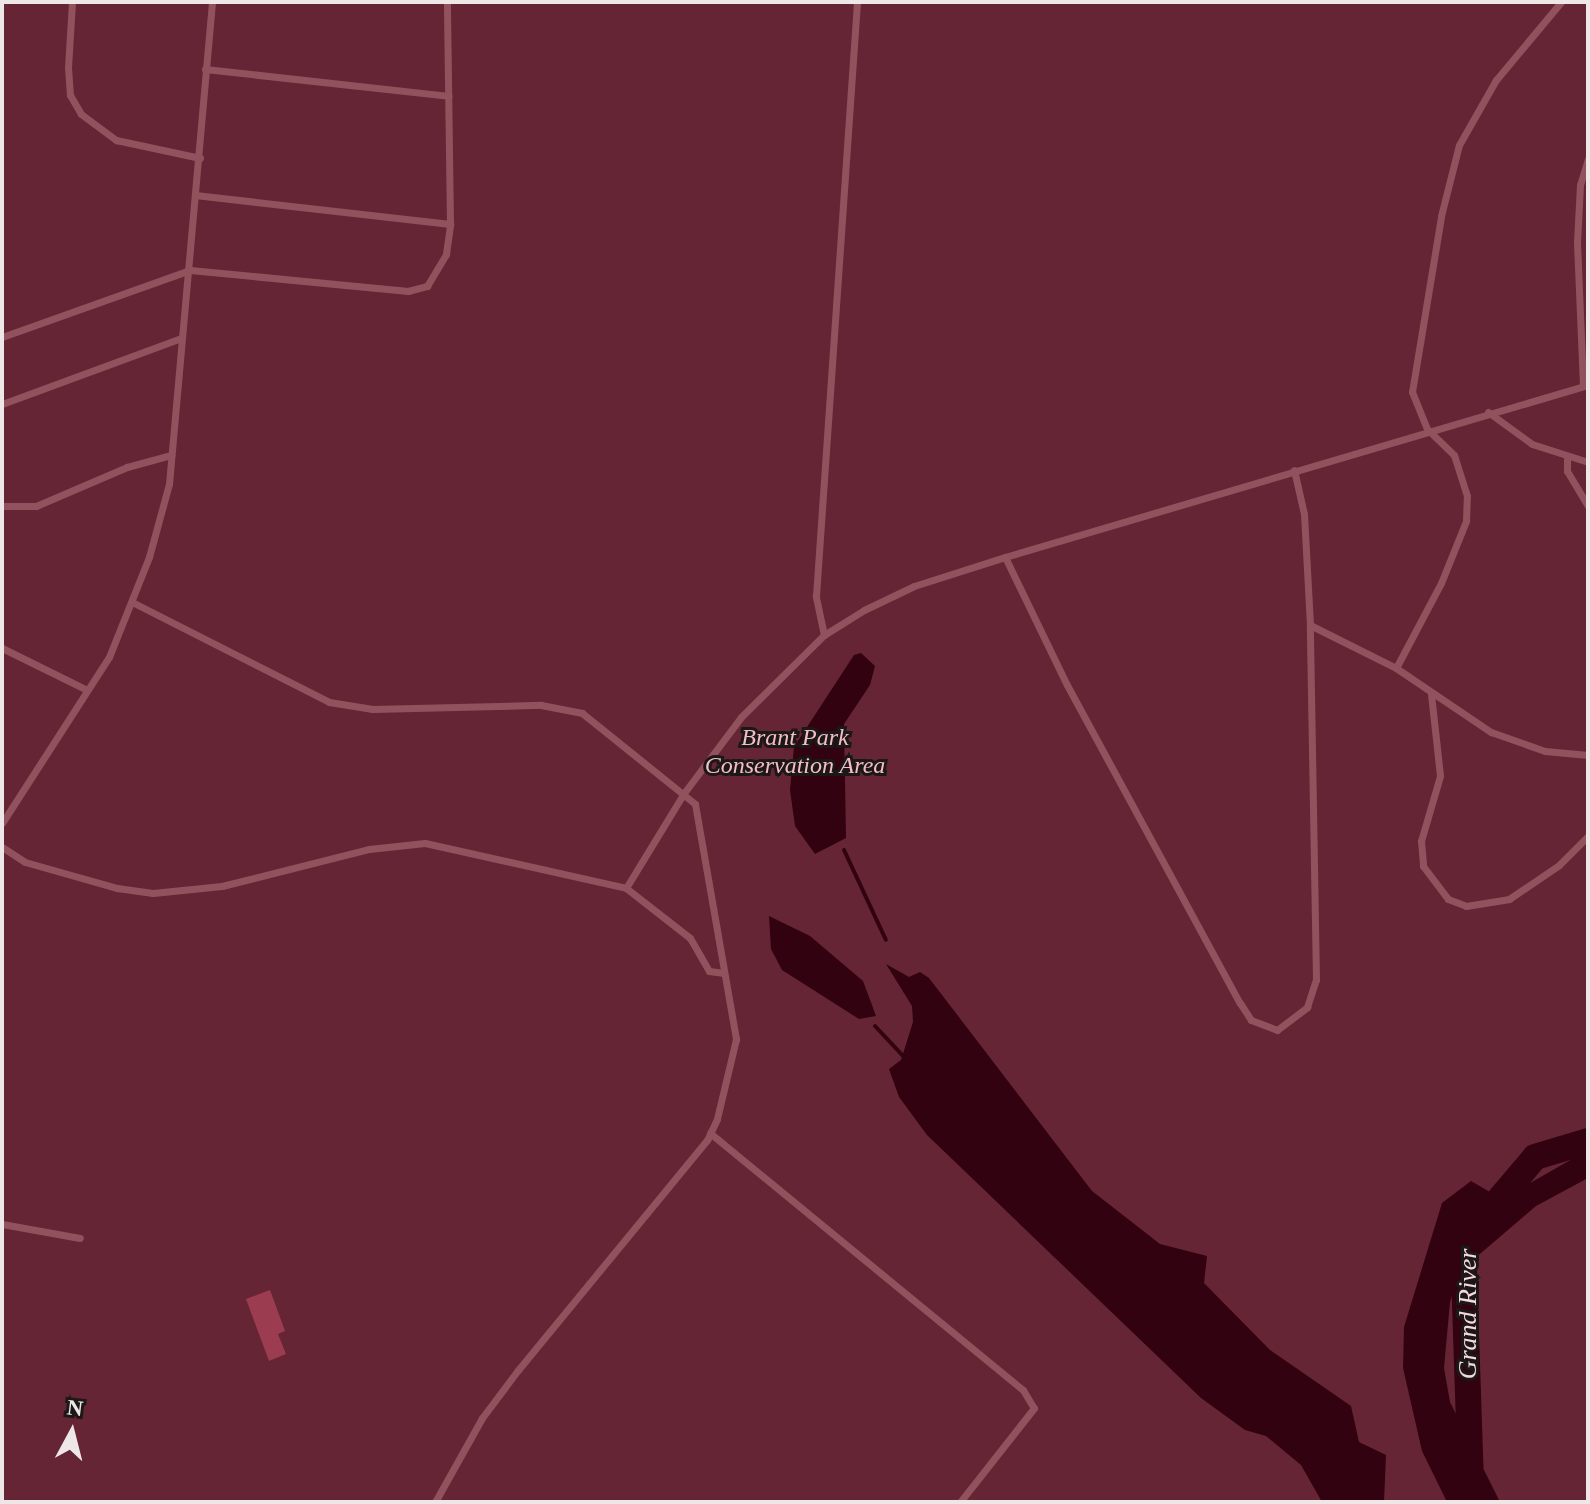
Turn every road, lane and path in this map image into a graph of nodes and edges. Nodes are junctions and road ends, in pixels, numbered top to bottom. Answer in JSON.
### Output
{"nodes":[{"id":1,"x":72,"y":2,"type":"edge"},
{"id":2,"x":212,"y":2,"type":"edge"},
{"id":3,"x":447,"y":2,"type":"edge"},
{"id":4,"x":857,"y":2,"type":"edge"},
{"id":5,"x":1561,"y":2,"type":"edge"},
{"id":6,"x":205,"y":69,"type":"junction"},
{"id":7,"x":449,"y":96,"type":"junction"},
{"id":8,"x":200,"y":158,"type":"junction"},
{"id":9,"x":1588,"y":158,"type":"edge"},
{"id":10,"x":195,"y":195,"type":"junction"},
{"id":11,"x":450,"y":224,"type":"junction"},
{"id":12,"x":190,"y":270,"type":"junction"},
{"id":13,"x":2,"y":337,"type":"edge"},
{"id":14,"x":181,"y":338,"type":"junction"},
{"id":15,"x":1585,"y":385,"type":"edge"},
{"id":16,"x":2,"y":404,"type":"edge"},
{"id":17,"x":1488,"y":411,"type":"junction"},
{"id":18,"x":1427,"y":429,"type":"junction"},
{"id":19,"x":171,"y":455,"type":"junction"},
{"id":20,"x":1567,"y":459,"type":"junction"},
{"id":21,"x":1588,"y":462,"type":"edge"},
{"id":22,"x":1294,"y":470,"type":"junction"},
{"id":23,"x":2,"y":506,"type":"edge"},
{"id":24,"x":1588,"y":506,"type":"edge"},
{"id":25,"x":1005,"y":557,"type":"junction"},
{"id":26,"x":132,"y":602,"type":"junction"},
{"id":27,"x":1310,"y":625,"type":"junction"},
{"id":28,"x":824,"y":635,"type":"junction"},
{"id":29,"x":2,"y":648,"type":"edge"},
{"id":30,"x":1396,"y":668,"type":"junction"},
{"id":31,"x":85,"y":689,"type":"junction"},
{"id":32,"x":1431,"y":694,"type":"junction"},
{"id":33,"x":1588,"y":755,"type":"edge"},
{"id":34,"x":684,"y":793,"type":"junction"},
{"id":35,"x":2,"y":823,"type":"edge"},
{"id":36,"x":1588,"y":836,"type":"edge"},
{"id":37,"x":2,"y":847,"type":"edge"},
{"id":38,"x":626,"y":888,"type":"junction"},
{"id":39,"x":724,"y":973,"type":"junction"},
{"id":40,"x":710,"y":1133,"type":"junction"},
{"id":41,"x":2,"y":1224,"type":"edge"},
{"id":42,"x":80,"y":1238,"type":"dead end"},
{"id":43,"x":435,"y":1502,"type":"edge"},
{"id":44,"x":960,"y":1502,"type":"edge"}],
"edges":[{"from":1,"to":8,"type":"lane"},
{"from":2,"to":6,"type":"lane"},
{"from":3,"to":7,"type":"lane"},
{"from":4,"to":28,"type":"lane"},
{"from":5,"to":18,"type":"lane"},
{"from":6,"to":7,"type":"lane"},
{"from":6,"to":8,"type":"lane"},
{"from":7,"to":11,"type":"lane"},
{"from":8,"to":10,"type":"lane"},
{"from":9,"to":15,"type":"lane"},
{"from":10,"to":11,"type":"lane"},
{"from":10,"to":12,"type":"lane"},
{"from":11,"to":12,"type":"lane"},
{"from":12,"to":13,"type":"lane"},
{"from":12,"to":14,"type":"lane"},
{"from":14,"to":16,"type":"lane"},
{"from":14,"to":19,"type":"lane"},
{"from":15,"to":17,"type":"lane"},
{"from":17,"to":18,"type":"lane"},
{"from":17,"to":20,"type":"lane"},
{"from":18,"to":22,"type":"lane"},
{"from":18,"to":30,"type":"lane"},
{"from":19,"to":23,"type":"lane"},
{"from":19,"to":26,"type":"lane"},
{"from":20,"to":21,"type":"lane"},
{"from":20,"to":24,"type":"lane"},
{"from":22,"to":25,"type":"lane"},
{"from":22,"to":27,"type":"lane"},
{"from":25,"to":27,"type":"lane"},
{"from":25,"to":28,"type":"lane"},
{"from":26,"to":31,"type":"lane"},
{"from":26,"to":34,"type":"lane"},
{"from":27,"to":30,"type":"lane"},
{"from":28,"to":34,"type":"lane"},
{"from":29,"to":31,"type":"lane"},
{"from":30,"to":32,"type":"lane"},
{"from":31,"to":35,"type":"lane"},
{"from":32,"to":33,"type":"lane"},
{"from":32,"to":36,"type":"lane"},
{"from":34,"to":38,"type":"lane"},
{"from":34,"to":39,"type":"lane"},
{"from":37,"to":38,"type":"lane"},
{"from":38,"to":39,"type":"lane"},
{"from":39,"to":40,"type":"lane"},
{"from":40,"to":43,"type":"lane"},
{"from":40,"to":44,"type":"lane"},
{"from":41,"to":42,"type":"lane"}]}
